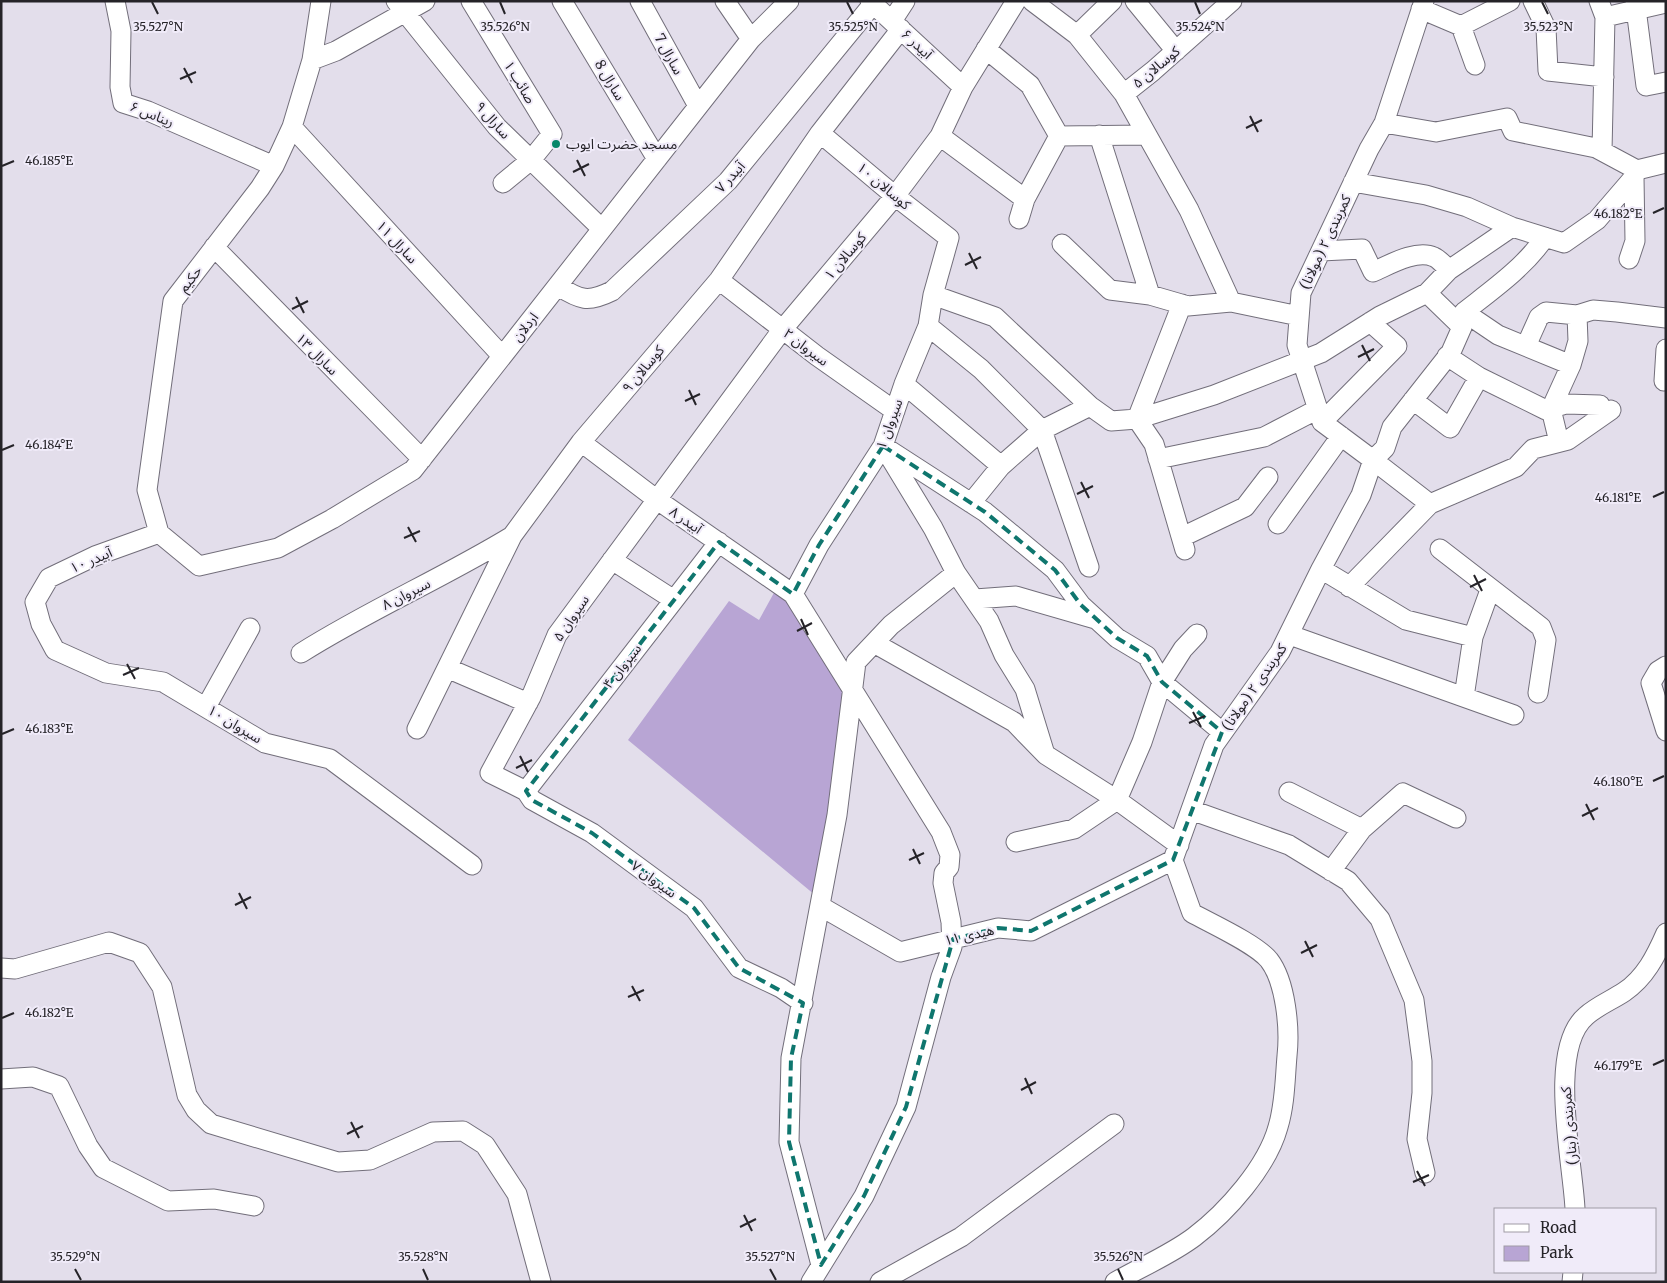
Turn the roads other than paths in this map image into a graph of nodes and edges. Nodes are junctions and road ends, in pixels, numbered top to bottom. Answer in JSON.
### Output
{"nodes":[{"id":1,"x":115,"y":1,"type":"edge"},
{"id":2,"x":321,"y":1,"type":"edge"},
{"id":3,"x":425,"y":1,"type":"edge"},
{"id":4,"x":471,"y":1,"type":"edge"},
{"id":5,"x":562,"y":1,"type":"edge"},
{"id":6,"x":640,"y":1,"type":"edge"},
{"id":7,"x":725,"y":1,"type":"edge"},
{"id":8,"x":788,"y":1,"type":"edge"},
{"id":9,"x":905,"y":1,"type":"edge"},
{"id":10,"x":1016,"y":1,"type":"edge"},
{"id":11,"x":1032,"y":1,"type":"edge"},
{"id":12,"x":1112,"y":1,"type":"edge"},
{"id":13,"x":1135,"y":1,"type":"edge"},
{"id":14,"x":1232,"y":1,"type":"edge"},
{"id":15,"x":1510,"y":1,"type":"edge"},
{"id":16,"x":1533,"y":1,"type":"edge"},
{"id":17,"x":871,"y":2,"type":"edge"},
{"id":18,"x":1666,"y":3,"type":"edge"},
{"id":19,"x":1423,"y":5,"type":"edge"},
{"id":20,"x":1636,"y":5,"type":"edge"},
{"id":21,"x":401,"y":7,"type":"edge"},
{"id":22,"x":1602,"y":9,"type":"edge"},
{"id":23,"x":897,"y":25,"type":"junction"},
{"id":24,"x":1461,"y":26,"type":"junction"},
{"id":25,"x":1077,"y":35,"type":"junction"},
{"id":26,"x":751,"y":39,"type":"junction"},
{"id":27,"x":986,"y":49,"type":"junction"},
{"id":28,"x":1176,"y":51,"type":"junction"},
{"id":29,"x":312,"y":60,"type":"junction"},
{"id":30,"x":1474,"y":64,"type":"dead end"},
{"id":31,"x":1604,"y":77,"type":"junction"},
{"id":32,"x":1666,"y":82,"type":"edge"},
{"id":33,"x":963,"y":87,"type":"junction"},
{"id":34,"x":1124,"y":94,"type":"junction"},
{"id":35,"x":698,"y":106,"type":"junction"},
{"id":36,"x":1384,"y":123,"type":"junction"},
{"id":37,"x":292,"y":127,"type":"junction"},
{"id":38,"x":820,"y":132,"type":"junction"},
{"id":39,"x":1099,"y":135,"type":"junction"},
{"id":40,"x":1145,"y":135,"type":"junction"},
{"id":41,"x":940,"y":136,"type":"junction"},
{"id":42,"x":1059,"y":136,"type":"junction"},
{"id":43,"x":1602,"y":151,"type":"junction"},
{"id":44,"x":657,"y":159,"type":"junction"},
{"id":45,"x":531,"y":160,"type":"junction"},
{"id":46,"x":1666,"y":163,"type":"edge"},
{"id":47,"x":274,"y":166,"type":"junction"},
{"id":48,"x":1636,"y":173,"type":"junction"},
{"id":49,"x":1353,"y":182,"type":"junction"},
{"id":50,"x":503,"y":183,"type":"dead end"},
{"id":51,"x":895,"y":196,"type":"junction"},
{"id":52,"x":1025,"y":199,"type":"junction"},
{"id":53,"x":1020,"y":219,"type":"dead end"},
{"id":54,"x":1512,"y":227,"type":"junction"},
{"id":55,"x":602,"y":229,"type":"junction"},
{"id":56,"x":1545,"y":237,"type":"junction"},
{"id":57,"x":949,"y":238,"type":"joint"},
{"id":58,"x":1062,"y":244,"type":"dead end"},
{"id":59,"x":214,"y":248,"type":"junction"},
{"id":60,"x":1321,"y":252,"type":"junction"},
{"id":61,"x":1629,"y":259,"type":"dead end"},
{"id":62,"x":1449,"y":270,"type":"junction"},
{"id":63,"x":719,"y":280,"type":"junction"},
{"id":64,"x":558,"y":286,"type":"junction"},
{"id":65,"x":1427,"y":293,"type":"junction"},
{"id":66,"x":933,"y":295,"type":"junction"},
{"id":67,"x":1150,"y":295,"type":"junction"},
{"id":68,"x":1231,"y":302,"type":"junction"},
{"id":69,"x":1182,"y":304,"type":"junction"},
{"id":70,"x":1299,"y":316,"type":"junction"},
{"id":71,"x":1577,"y":316,"type":"junction"},
{"id":72,"x":1666,"y":318,"type":"edge"},
{"id":73,"x":1463,"y":319,"type":"junction"},
{"id":74,"x":1370,"y":322,"type":"junction"},
{"id":75,"x":928,"y":326,"type":"junction"},
{"id":76,"x":782,"y":330,"type":"junction"},
{"id":77,"x":1526,"y":346,"type":"junction"},
{"id":78,"x":1666,"y":349,"type":"edge"},
{"id":79,"x":502,"y":356,"type":"junction"},
{"id":80,"x":1447,"y":356,"type":"junction"},
{"id":81,"x":1302,"y":362,"type":"junction"},
{"id":82,"x":1571,"y":365,"type":"junction"},
{"id":83,"x":1479,"y":377,"type":"junction"},
{"id":84,"x":1664,"y":381,"type":"dead end"},
{"id":85,"x":904,"y":384,"type":"junction"},
{"id":86,"x":1413,"y":400,"type":"junction"},
{"id":87,"x":1090,"y":406,"type":"junction"},
{"id":88,"x":1551,"y":409,"type":"junction"},
{"id":89,"x":895,"y":411,"type":"junction"},
{"id":90,"x":1320,"y":416,"type":"junction"},
{"id":91,"x":1138,"y":419,"type":"junction"},
{"id":92,"x":1042,"y":430,"type":"junction"},
{"id":93,"x":1341,"y":436,"type":"junction"},
{"id":94,"x":581,"y":442,"type":"junction"},
{"id":95,"x":1559,"y":442,"type":"junction"},
{"id":96,"x":883,"y":446,"type":"junction"},
{"id":97,"x":422,"y":459,"type":"junction"},
{"id":98,"x":1158,"y":459,"type":"junction"},
{"id":99,"x":1373,"y":460,"type":"junction"},
{"id":100,"x":1001,"y":466,"type":"junction"},
{"id":101,"x":1268,"y":477,"type":"dead end"},
{"id":102,"x":656,"y":498,"type":"junction"},
{"id":103,"x":971,"y":503,"type":"junction"},
{"id":104,"x":1430,"y":504,"type":"junction"},
{"id":105,"x":1278,"y":524,"type":"dead end"},
{"id":106,"x":159,"y":533,"type":"junction"},
{"id":107,"x":512,"y":536,"type":"junction"},
{"id":108,"x":719,"y":542,"type":"junction"},
{"id":109,"x":1440,"y":549,"type":"dead end"},
{"id":110,"x":612,"y":560,"type":"junction"},
{"id":111,"x":1089,"y":568,"type":"dead end"},
{"id":112,"x":1321,"y":569,"type":"junction"},
{"id":113,"x":956,"y":573,"type":"junction"},
{"id":114,"x":1349,"y":588,"type":"junction"},
{"id":115,"x":1490,"y":590,"type":"junction"},
{"id":116,"x":794,"y":594,"type":"junction"},
{"id":117,"x":975,"y":599,"type":"junction"},
{"id":118,"x":674,"y":600,"type":"junction"},
{"id":119,"x":35,"y":602,"type":"joint"},
{"id":120,"x":1097,"y":620,"type":"junction"},
{"id":121,"x":250,"y":628,"type":"dead end"},
{"id":122,"x":1196,"y":634,"type":"dead end"},
{"id":123,"x":1290,"y":634,"type":"junction"},
{"id":124,"x":1473,"y":637,"type":"junction"},
{"id":125,"x":874,"y":643,"type":"junction"},
{"id":126,"x":301,"y":653,"type":"dead end"},
{"id":127,"x":1666,"y":666,"type":"edge"},
{"id":128,"x":447,"y":668,"type":"junction"},
{"id":129,"x":1162,"y":682,"type":"junction"},
{"id":130,"x":852,"y":692,"type":"junction"},
{"id":131,"x":1538,"y":693,"type":"dead end"},
{"id":132,"x":1464,"y":697,"type":"junction"},
{"id":133,"x":528,"y":703,"type":"junction"},
{"id":134,"x":206,"y":707,"type":"junction"},
{"id":135,"x":1514,"y":715,"type":"dead end"},
{"id":136,"x":418,"y":729,"type":"dead end"},
{"id":137,"x":1222,"y":732,"type":"junction"},
{"id":138,"x":1666,"y":732,"type":"edge"},
{"id":139,"x":1046,"y":755,"type":"junction"},
{"id":140,"x":490,"y":774,"type":"joint"},
{"id":141,"x":526,"y":791,"type":"junction"},
{"id":142,"x":1289,"y":792,"type":"dead end"},
{"id":143,"x":1118,"y":800,"type":"junction"},
{"id":144,"x":1191,"y":810,"type":"junction"},
{"id":145,"x":1456,"y":818,"type":"dead end"},
{"id":146,"x":1362,"y":829,"type":"junction"},
{"id":147,"x":1016,"y":842,"type":"dead end"},
{"id":148,"x":1176,"y":852,"type":"junction"},
{"id":149,"x":472,"y":865,"type":"dead end"},
{"id":150,"x":1331,"y":871,"type":"junction"},
{"id":151,"x":820,"y":906,"type":"junction"},
{"id":152,"x":1666,"y":934,"type":"edge"},
{"id":153,"x":953,"y":939,"type":"junction"},
{"id":154,"x":1,"y":968,"type":"edge"},
{"id":155,"x":803,"y":1003,"type":"junction"},
{"id":156,"x":1,"y":1079,"type":"edge"},
{"id":157,"x":1114,"y":1124,"type":"dead end"},
{"id":158,"x":1425,"y":1173,"type":"dead end"},
{"id":159,"x":254,"y":1206,"type":"dead end"},
{"id":160,"x":1575,"y":1208,"type":"edge"},
{"id":161,"x":821,"y":1265,"type":"junction"},
{"id":162,"x":541,"y":1282,"type":"edge"},
{"id":163,"x":811,"y":1282,"type":"edge"},
{"id":164,"x":880,"y":1282,"type":"edge"},
{"id":165,"x":1115,"y":1282,"type":"edge"}],
"edges":[{"from":1,"to":47,"type":"street","name":"ریناس ۶"},
{"from":2,"to":29,"type":"street","name":"حکیم"},
{"from":3,"to":21,"type":"street"},
{"from":4,"to":45,"type":"street","name":"صائب ۱"},
{"from":5,"to":44,"type":"street","name":"سارال 8"},
{"from":6,"to":35,"type":"street","name":"سارال 7"},
{"from":7,"to":26,"type":"street"},
{"from":8,"to":26,"type":"street","name":"اردلان"},
{"from":9,"to":23,"type":"street","name":"کوسالان ۹"},
{"from":10,"to":27,"type":"street","name":"کوسالان ۱"},
{"from":11,"to":25,"type":"street"},
{"from":12,"to":25,"type":"street"},
{"from":13,"to":28,"type":"street"},
{"from":14,"to":28,"type":"street","name":"کوسالان ۵"},
{"from":15,"to":24,"type":"street"},
{"from":16,"to":31,"type":"street"},
{"from":17,"to":23,"type":"street","name":"آبیدر ۶"},
{"from":17,"to":64,"type":"street","name":"آبیدر ۷"},
{"from":18,"to":20,"type":"street"},
{"from":19,"to":24,"type":"street"},
{"from":19,"to":36,"type":"street","name":"کمربندی ۲ (مولانا)"},
{"from":20,"to":22,"type":"street"},
{"from":20,"to":32,"type":"street"},
{"from":21,"to":29,"type":"street"},
{"from":21,"to":45,"type":"street","name":"سارال ۹"},
{"from":22,"to":31,"type":"street"},
{"from":23,"to":33,"type":"street","name":"آبیدر ۶"},
{"from":23,"to":38,"type":"street","name":"کوسالان ۹"},
{"from":24,"to":30,"type":"street"},
{"from":25,"to":34,"type":"street"},
{"from":26,"to":35,"type":"street","name":"اردلان"},
{"from":27,"to":33,"type":"street","name":"کوسالان ۱"},
{"from":27,"to":42,"type":"street"},
{"from":28,"to":34,"type":"street","name":"کوسالان ۵"},
{"from":29,"to":37,"type":"street","name":"حکیم"},
{"from":31,"to":43,"type":"street"},
{"from":33,"to":41,"type":"street","name":"کوسالان ۱"},
{"from":34,"to":40,"type":"street"},
{"from":35,"to":44,"type":"street","name":"اردلان"},
{"from":36,"to":43,"type":"street"},
{"from":36,"to":49,"type":"street","name":"کمربندی ۲ (مولانا)"},
{"from":37,"to":47,"type":"street","name":"حکیم"},
{"from":37,"to":79,"type":"street","name":"سارال ۱۱"},
{"from":38,"to":51,"type":"street","name":"کوسالان ۱۰"},
{"from":38,"to":63,"type":"street","name":"کوسالان ۹"},
{"from":39,"to":40,"type":"street"},
{"from":39,"to":42,"type":"street"},
{"from":39,"to":67,"type":"street"},
{"from":40,"to":68,"type":"street"},
{"from":41,"to":51,"type":"street","name":"کوسالان ۱"},
{"from":41,"to":52,"type":"street"},
{"from":42,"to":52,"type":"street"},
{"from":43,"to":48,"type":"street"},
{"from":44,"to":55,"type":"street","name":"اردلان"},
{"from":45,"to":50,"type":"street"},
{"from":45,"to":55,"type":"street","name":"سارال ۹"},
{"from":46,"to":48,"type":"street"},
{"from":47,"to":59,"type":"street","name":"حکیم"},
{"from":48,"to":56,"type":"street"},
{"from":48,"to":61,"type":"street"},
{"from":49,"to":54,"type":"street"},
{"from":49,"to":60,"type":"street","name":"کمربندی ۲ (مولانا)"},
{"from":51,"to":57,"type":"street","name":"کوسالان ۱۰"},
{"from":51,"to":76,"type":"street","name":"کوسالان ۱"},
{"from":52,"to":53,"type":"street"},
{"from":54,"to":56,"type":"street"},
{"from":54,"to":62,"type":"street"},
{"from":55,"to":64,"type":"street","name":"اردلان"},
{"from":56,"to":73,"type":"street"},
{"from":57,"to":66,"type":"street","name":"سیروان ۱"},
{"from":58,"to":67,"type":"street"},
{"from":59,"to":97,"type":"street","name":"سارال ۱۳"},
{"from":59,"to":106,"type":"street","name":"حکیم"},
{"from":60,"to":62,"type":"street"},
{"from":60,"to":70,"type":"street","name":"کمربندی ۲ (مولانا)"},
{"from":62,"to":65,"type":"street"},
{"from":63,"to":76,"type":"street","name":"سیروان ۲"},
{"from":63,"to":94,"type":"street","name":"کوسالان ۹"},
{"from":64,"to":79,"type":"street","name":"اردلان"},
{"from":65,"to":73,"type":"street"},
{"from":65,"to":74,"type":"street"},
{"from":66,"to":75,"type":"street","name":"سیروان ۱"},
{"from":66,"to":87,"type":"street"},
{"from":67,"to":69,"type":"street"},
{"from":68,"to":69,"type":"street"},
{"from":68,"to":70,"type":"street"},
{"from":69,"to":91,"type":"street"},
{"from":70,"to":81,"type":"street","name":"کمربندی ۲ (مولانا)"},
{"from":71,"to":72,"type":"street"},
{"from":71,"to":77,"type":"street"},
{"from":71,"to":82,"type":"street"},
{"from":73,"to":77,"type":"street"},
{"from":73,"to":80,"type":"street","name":"کمربندی ۲ (مولانا)"},
{"from":74,"to":81,"type":"street"},
{"from":74,"to":90,"type":"street"},
{"from":75,"to":85,"type":"street","name":"سیروان ۱"},
{"from":75,"to":92,"type":"street"},
{"from":76,"to":89,"type":"street","name":"سیروان ۲"},
{"from":76,"to":102,"type":"street","name":"کوسالان ۱"},
{"from":77,"to":82,"type":"street"},
{"from":78,"to":84,"type":"street"},
{"from":79,"to":97,"type":"street","name":"اردلان"},
{"from":80,"to":83,"type":"street"},
{"from":80,"to":86,"type":"street","name":"کمربندی ۲ (مولانا)"},
{"from":81,"to":90,"type":"street","name":"کمربندی ۲ (مولانا)"},
{"from":81,"to":91,"type":"street"},
{"from":82,"to":88,"type":"street"},
{"from":83,"to":86,"type":"street"},
{"from":83,"to":88,"type":"street"},
{"from":85,"to":89,"type":"street","name":"سیروان ۱"},
{"from":85,"to":100,"type":"street"},
{"from":86,"to":99,"type":"street","name":"کمربندی ۲ (مولانا)"},
{"from":87,"to":91,"type":"street"},
{"from":87,"to":92,"type":"street"},
{"from":88,"to":95,"type":"street"},
{"from":88,"to":95,"type":"street"},
{"from":89,"to":96,"type":"street","name":"سیروان ۱"},
{"from":90,"to":93,"type":"street"},
{"from":90,"to":98,"type":"street"},
{"from":91,"to":98,"type":"street"},
{"from":92,"to":100,"type":"street"},
{"from":92,"to":111,"type":"street"},
{"from":93,"to":99,"type":"street"},
{"from":93,"to":105,"type":"street"},
{"from":94,"to":102,"type":"street","name":"آبیدر ۸"},
{"from":94,"to":107,"type":"street","name":"کوسالان ۹"},
{"from":95,"to":104,"type":"street"},
{"from":96,"to":103,"type":"street"},
{"from":96,"to":113,"type":"street"},
{"from":96,"to":116,"type":"street","name":"سیروان ۱"},
{"from":97,"to":106,"type":"street","name":"اردلان"},
{"from":98,"to":101,"type":"street"},
{"from":99,"to":104,"type":"street"},
{"from":99,"to":112,"type":"street","name":"کمربندی ۲ (مولانا)"},
{"from":100,"to":103,"type":"street"},
{"from":102,"to":108,"type":"street","name":"آبیدر ۸"},
{"from":102,"to":110,"type":"street","name":"سیروان ۵"},
{"from":103,"to":120,"type":"street"},
{"from":104,"to":114,"type":"street"},
{"from":106,"to":119,"type":"street","name":"آبیدر ۱۰"},
{"from":107,"to":126,"type":"street","name":"سیروان ۸"},
{"from":107,"to":128,"type":"street","name":"کوسالان ۹"},
{"from":108,"to":116,"type":"street","name":"آبیدر ۸"},
{"from":108,"to":118,"type":"street","name":"سیروان ۴"},
{"from":109,"to":115,"type":"street"},
{"from":110,"to":118,"type":"street"},
{"from":110,"to":133,"type":"street","name":"سیروان ۵"},
{"from":112,"to":114,"type":"street"},
{"from":112,"to":123,"type":"street","name":"کمربندی ۲ (مولانا)"},
{"from":113,"to":117,"type":"street"},
{"from":113,"to":125,"type":"street"},
{"from":114,"to":124,"type":"street"},
{"from":115,"to":124,"type":"street"},
{"from":115,"to":131,"type":"street"},
{"from":116,"to":130,"type":"street"},
{"from":117,"to":120,"type":"street"},
{"from":117,"to":139,"type":"street"},
{"from":118,"to":141,"type":"street","name":"سیروان ۴"},
{"from":119,"to":134,"type":"street","name":"سیروان ۱۰"},
{"from":120,"to":129,"type":"street"},
{"from":121,"to":134,"type":"street"},
{"from":122,"to":129,"type":"street"},
{"from":123,"to":132,"type":"street"},
{"from":123,"to":137,"type":"street","name":"کمربندی ۲ (مولانا)"},
{"from":124,"to":132,"type":"street"},
{"from":125,"to":130,"type":"street"},
{"from":125,"to":139,"type":"street"},
{"from":127,"to":138,"type":"street"},
{"from":128,"to":133,"type":"street"},
{"from":128,"to":136,"type":"street","name":"کوسالان ۹"},
{"from":129,"to":137,"type":"street"},
{"from":129,"to":143,"type":"street"},
{"from":130,"to":151,"type":"street"},
{"from":130,"to":153,"type":"street"},
{"from":132,"to":135,"type":"street"},
{"from":133,"to":140,"type":"street","name":"سیروان ۵"},
{"from":134,"to":149,"type":"street","name":"سیروان ۱۰"},
{"from":137,"to":144,"type":"street","name":"کمربندی ۲ (مولانا)"},
{"from":139,"to":143,"type":"street"},
{"from":140,"to":141,"type":"street","name":"سیروان ۷"},
{"from":141,"to":155,"type":"street","name":"سیروان ۷"},
{"from":142,"to":146,"type":"street"},
{"from":143,"to":147,"type":"street"},
{"from":143,"to":148,"type":"street"},
{"from":144,"to":148,"type":"street","name":"کمربندی ۲ (مولانا)"},
{"from":144,"to":150,"type":"street"},
{"from":145,"to":146,"type":"street"},
{"from":146,"to":150,"type":"street"},
{"from":148,"to":153,"type":"street","name":"هیدی ۱۱"},
{"from":148,"to":165,"type":"street"},
{"from":150,"to":158,"type":"street"},
{"from":151,"to":153,"type":"street","name":"هیدی ۱۱"},
{"from":151,"to":155,"type":"street"},
{"from":152,"to":160,"type":"street","name":"کمربندی (بنار)"},
{"from":153,"to":161,"type":"street"},
{"from":154,"to":162,"type":"street"},
{"from":155,"to":161,"type":"street"},
{"from":156,"to":159,"type":"street"},
{"from":157,"to":164,"type":"street"},
{"from":161,"to":163,"type":"street"}]}
